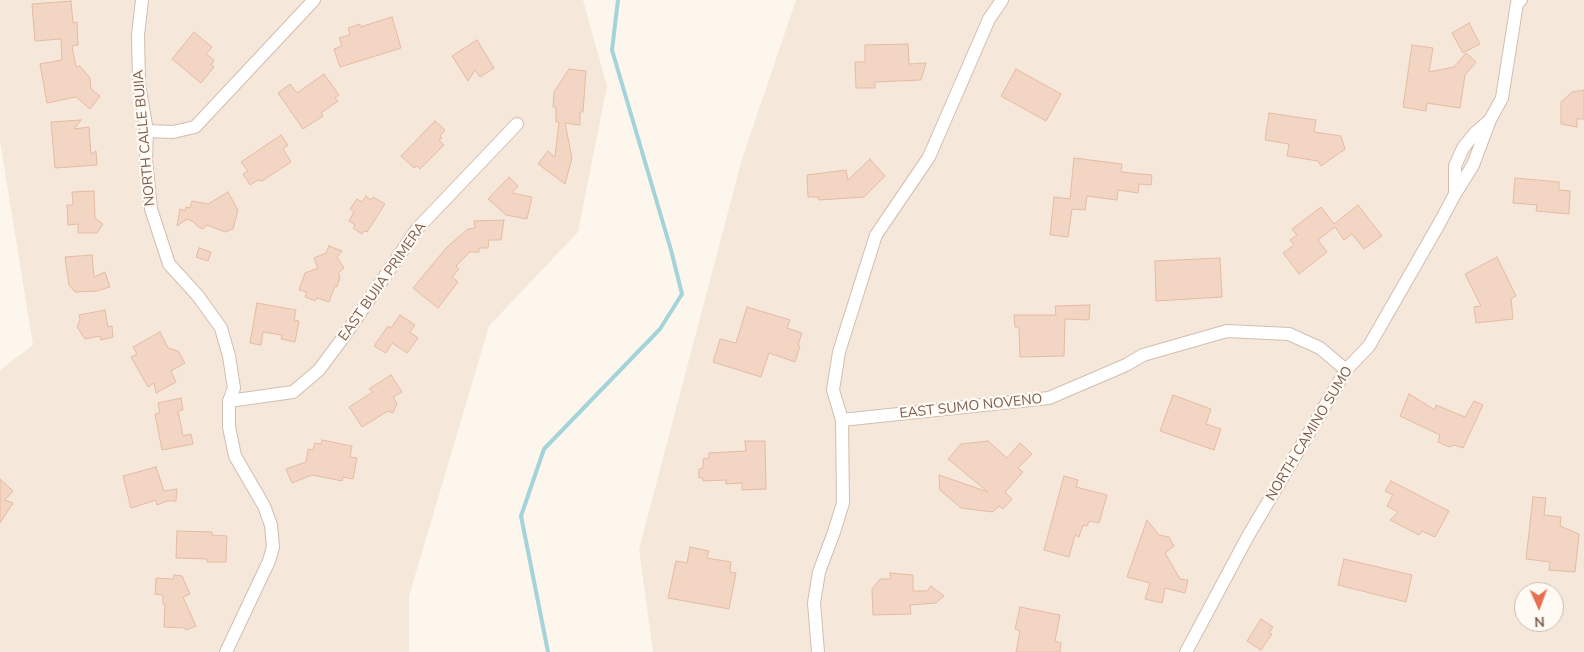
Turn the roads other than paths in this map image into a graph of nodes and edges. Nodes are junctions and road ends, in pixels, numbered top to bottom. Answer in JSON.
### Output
{"nodes":[{"id":1,"x":142,"y":0,"type":"edge"},
{"id":2,"x":314,"y":0,"type":"edge"},
{"id":3,"x":1002,"y":0,"type":"edge"},
{"id":4,"x":1515,"y":1,"type":"edge"},
{"id":5,"x":517,"y":124,"type":"dead end"},
{"id":6,"x":146,"y":131,"type":"junction"},
{"id":7,"x":1346,"y":370,"type":"junction"},
{"id":8,"x":229,"y":401,"type":"junction"},
{"id":9,"x":842,"y":420,"type":"junction"},
{"id":10,"x":226,"y":652,"type":"edge"},
{"id":11,"x":818,"y":652,"type":"edge"},
{"id":12,"x":1186,"y":652,"type":"edge"}],
"edges":[{"from":1,"to":6,"type":"street","name":"NORTH CALLE BUJIA"},
{"from":2,"to":6,"type":"street"},
{"from":3,"to":9,"type":"street"},
{"from":4,"to":7,"type":"street","name":"NORTH CAMINO SUMO"},
{"from":5,"to":8,"type":"street","name":"EAST BUJIA PRIMERA"},
{"from":6,"to":8,"type":"street","name":"NORTH CALLE BUJIA"},
{"from":7,"to":9,"type":"street","name":"EAST SUMO NOVENO"},
{"from":7,"to":12,"type":"street","name":"NORTH CAMINO SUMO"},
{"from":8,"to":10,"type":"street","name":"NORTH CALLE BUJIA"},
{"from":9,"to":11,"type":"street"}]}
